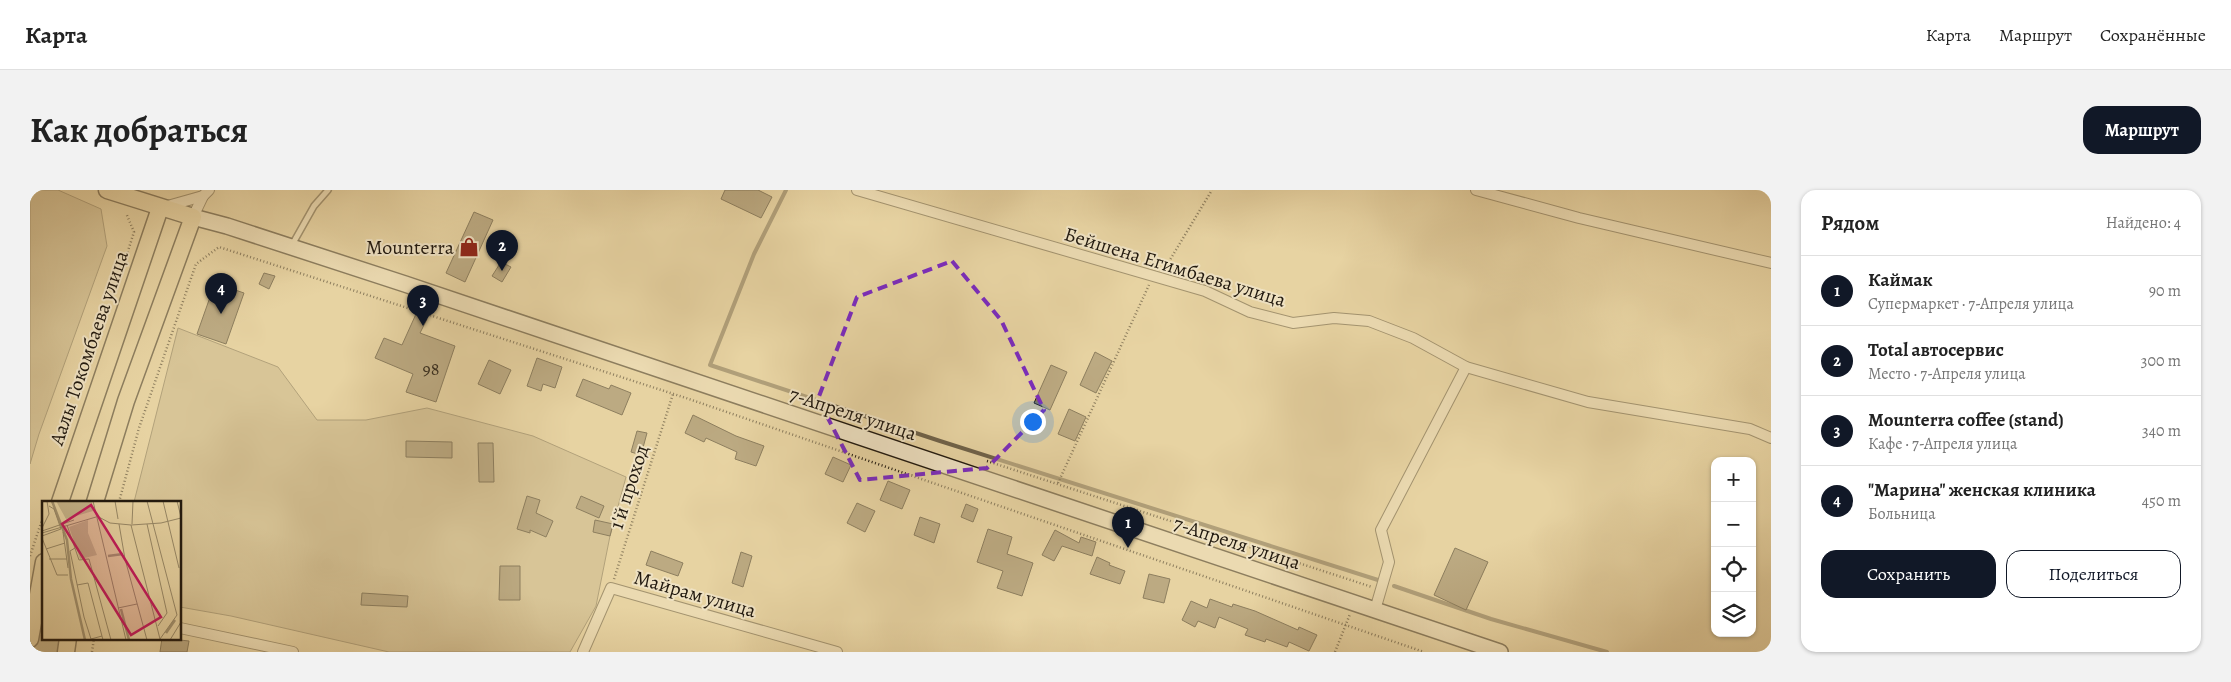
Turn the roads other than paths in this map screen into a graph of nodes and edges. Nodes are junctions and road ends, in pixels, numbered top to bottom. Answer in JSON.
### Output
{"nodes":[{"id":1,"x":107,"y":190,"type":"edge"},
{"id":2,"x":328,"y":190,"type":"edge"},
{"id":3,"x":857,"y":190,"type":"edge"},
{"id":4,"x":1476,"y":190,"type":"edge"},
{"id":5,"x":206,"y":193,"type":"edge"},
{"id":6,"x":160,"y":208,"type":"junction"},
{"id":7,"x":193,"y":217,"type":"junction"},
{"id":8,"x":290,"y":248,"type":"junction"},
{"id":9,"x":1771,"y":263,"type":"edge"},
{"id":10,"x":1466,"y":367,"type":"junction"},
{"id":11,"x":1771,"y":438,"type":"edge"},
{"id":12,"x":60,"y":501,"type":"edge"},
{"id":13,"x":94,"y":501,"type":"edge"},
{"id":14,"x":42,"y":572,"type":"edge"},
{"id":15,"x":1375,"y":610,"type":"junction"},
{"id":16,"x":181,"y":628,"type":"edge"},
{"id":17,"x":30,"y":639,"type":"edge"},
{"id":18,"x":293,"y":652,"type":"edge"},
{"id":19,"x":583,"y":652,"type":"edge"},
{"id":20,"x":837,"y":652,"type":"edge"},
{"id":21,"x":1500,"y":652,"type":"edge"}],
"edges":[{"from":1,"to":6,"type":"main road"},
{"from":2,"to":8,"type":"lane"},
{"from":3,"to":10,"type":"street","name":"Бейшена Егимбаева улица"},
{"from":4,"to":9,"type":"street"},
{"from":5,"to":6,"type":"street"},
{"from":5,"to":7,"type":"street"},
{"from":6,"to":7,"type":"main road"},
{"from":6,"to":12,"type":"main road","name":"Аалы Токомбаева улица"},
{"from":7,"to":8,"type":"main road","name":"7-Апреля улица"},
{"from":7,"to":13,"type":"main road"},
{"from":8,"to":15,"type":"main road","name":"7-Апреля улица"},
{"from":10,"to":11,"type":"street","name":"Бейшена Егимбаева улица"},
{"from":10,"to":15,"type":"street"},
{"from":14,"to":17,"type":"main road"},
{"from":15,"to":21,"type":"main road","name":"7-Апреля улица"},
{"from":16,"to":18,"type":"street"},
{"from":19,"to":20,"type":"street","name":"Майрам улица"}]}
